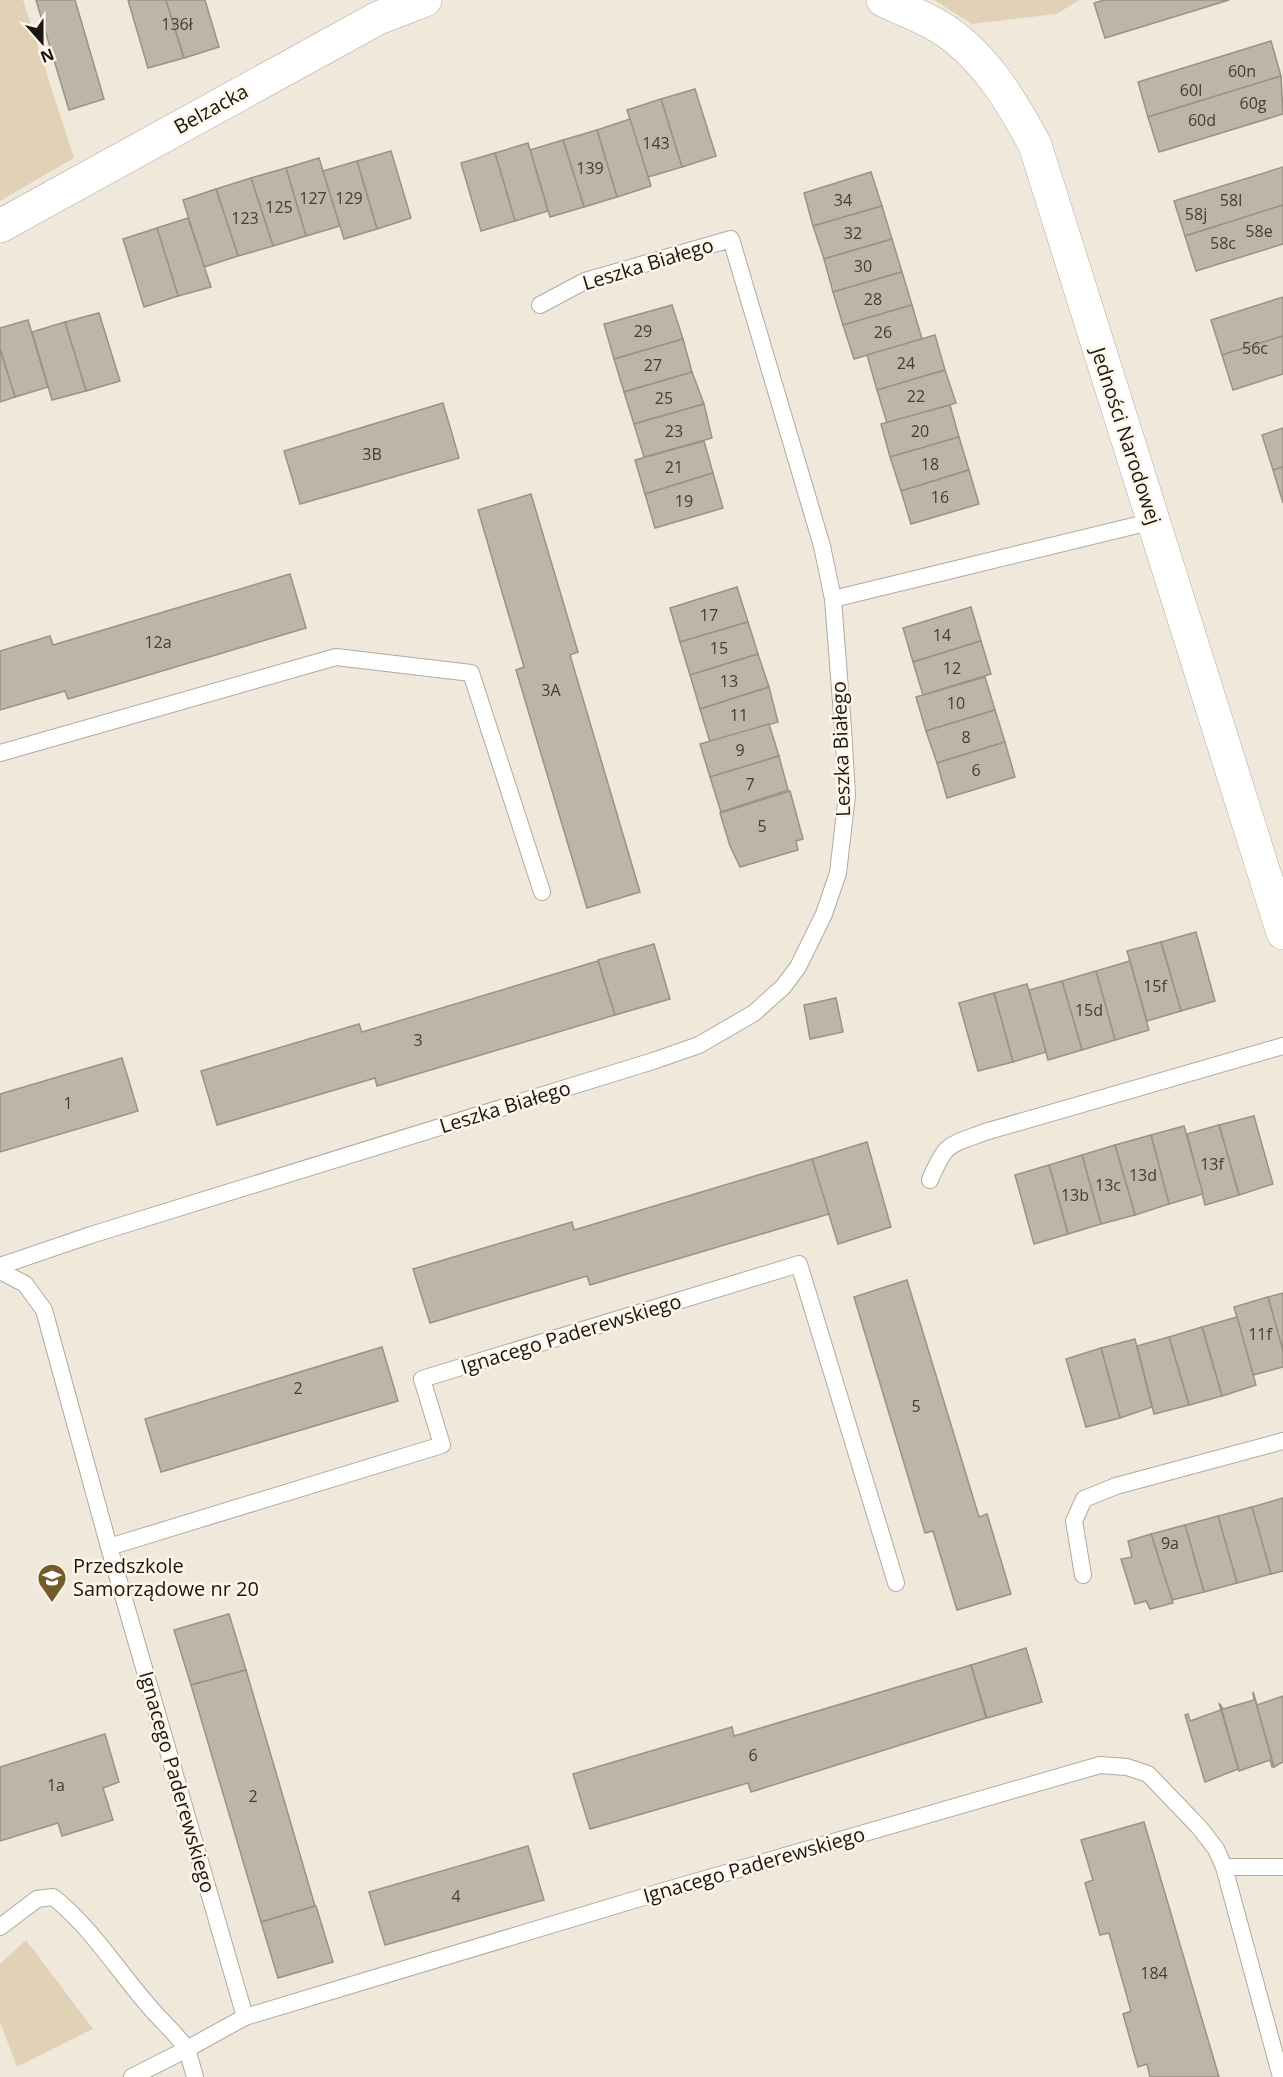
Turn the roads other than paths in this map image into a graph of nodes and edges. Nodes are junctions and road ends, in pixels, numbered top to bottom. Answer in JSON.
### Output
{"nodes":[{"id":1,"x":425,"y":0,"type":"edge"},
{"id":2,"x":883,"y":0,"type":"edge"},
{"id":3,"x":0,"y":226,"type":"edge"},
{"id":4,"x":540,"y":306,"type":"dead end"},
{"id":5,"x":1154,"y":521,"type":"junction"},
{"id":6,"x":833,"y":599,"type":"junction"},
{"id":7,"x":0,"y":753,"type":"edge"},
{"id":8,"x":542,"y":892,"type":"dead end"},
{"id":9,"x":1283,"y":933,"type":"edge"},
{"id":10,"x":1283,"y":1046,"type":"edge"},
{"id":11,"x":930,"y":1180,"type":"dead end"},
{"id":12,"x":0,"y":1266,"type":"edge"},
{"id":13,"x":0,"y":1271,"type":"edge"},
{"id":14,"x":1283,"y":1441,"type":"edge"},
{"id":15,"x":109,"y":1547,"type":"junction"},
{"id":16,"x":1083,"y":1575,"type":"dead end"},
{"id":17,"x":896,"y":1583,"type":"dead end"},
{"id":18,"x":1224,"y":1867,"type":"junction"},
{"id":19,"x":1283,"y":1867,"type":"edge"},
{"id":20,"x":0,"y":1927,"type":"edge"},
{"id":21,"x":245,"y":2017,"type":"junction"},
{"id":22,"x":187,"y":2049,"type":"junction"},
{"id":23,"x":132,"y":2077,"type":"edge"},
{"id":24,"x":195,"y":2077,"type":"edge"},
{"id":25,"x":1281,"y":2077,"type":"edge"}],
"edges":[{"from":1,"to":3,"type":"street","name":"Belzacka"},
{"from":2,"to":5,"type":"street","name":"Jedności Narodowej"},
{"from":4,"to":6,"type":"lane","name":"Leszka Białego"},
{"from":5,"to":6,"type":"lane"},
{"from":5,"to":9,"type":"street","name":"Jedności Narodowej"},
{"from":6,"to":12,"type":"lane","name":"Leszka Białego"},
{"from":7,"to":8,"type":"lane"},
{"from":10,"to":11,"type":"lane"},
{"from":13,"to":15,"type":"lane","name":"Ignacego Paderewskiego"},
{"from":14,"to":16,"type":"lane"},
{"from":15,"to":17,"type":"lane","name":"Ignacego Paderewskiego"},
{"from":15,"to":21,"type":"lane","name":"Ignacego Paderewskiego"},
{"from":18,"to":19,"type":"lane"},
{"from":18,"to":21,"type":"lane","name":"Ignacego Paderewskiego"},
{"from":18,"to":25,"type":"lane","name":"Ignacego Paderewskiego"},
{"from":20,"to":22,"type":"lane"},
{"from":21,"to":22,"type":"lane","name":"Ignacego Paderewskiego"},
{"from":22,"to":23,"type":"lane","name":"Ignacego Paderewskiego"},
{"from":22,"to":24,"type":"lane"}]}
